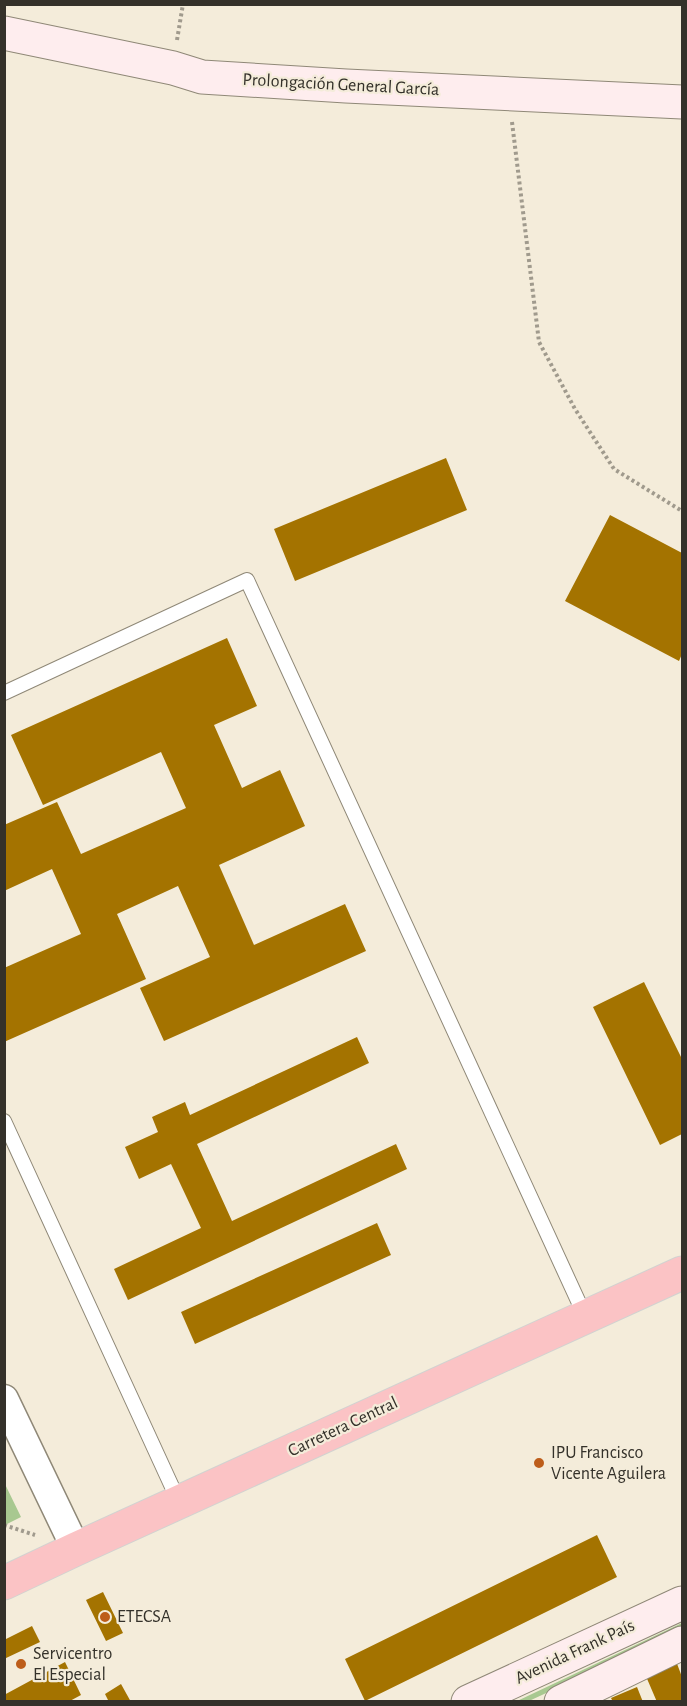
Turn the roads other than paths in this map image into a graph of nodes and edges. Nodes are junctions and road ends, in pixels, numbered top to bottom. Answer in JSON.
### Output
{"nodes":[{"id":1,"x":4,"y":33,"type":"edge"},
{"id":2,"x":682,"y":102,"type":"edge"},
{"id":3,"x":4,"y":693,"type":"edge"},
{"id":4,"x":4,"y":1121,"type":"edge"},
{"id":5,"x":680,"y":1282,"type":"edge"},
{"id":6,"x":585,"y":1316,"type":"junction"},
{"id":7,"x":4,"y":1400,"type":"edge"},
{"id":8,"x":179,"y":1502,"type":"junction"},
{"id":9,"x":76,"y":1549,"type":"junction"},
{"id":10,"x":4,"y":1583,"type":"edge"},
{"id":11,"x":682,"y":1602,"type":"edge"},
{"id":12,"x":682,"y":1643,"type":"edge"},
{"id":13,"x":468,"y":1701,"type":"edge"},
{"id":14,"x":561,"y":1701,"type":"edge"}],
"edges":[{"from":1,"to":2,"type":"street","name":"Prolongación General García"},
{"from":3,"to":6,"type":"lane"},
{"from":4,"to":8,"type":"lane"},
{"from":5,"to":6,"type":"highway","name":"Carretera Central"},
{"from":6,"to":8,"type":"highway","name":"Carretera Central"},
{"from":7,"to":9,"type":"street"},
{"from":8,"to":9,"type":"highway","name":"Carretera Central"},
{"from":9,"to":10,"type":"highway","name":"Carretera Central"},
{"from":11,"to":13,"type":"street","name":"Avenida Frank País"},
{"from":12,"to":14,"type":"street"}]}
